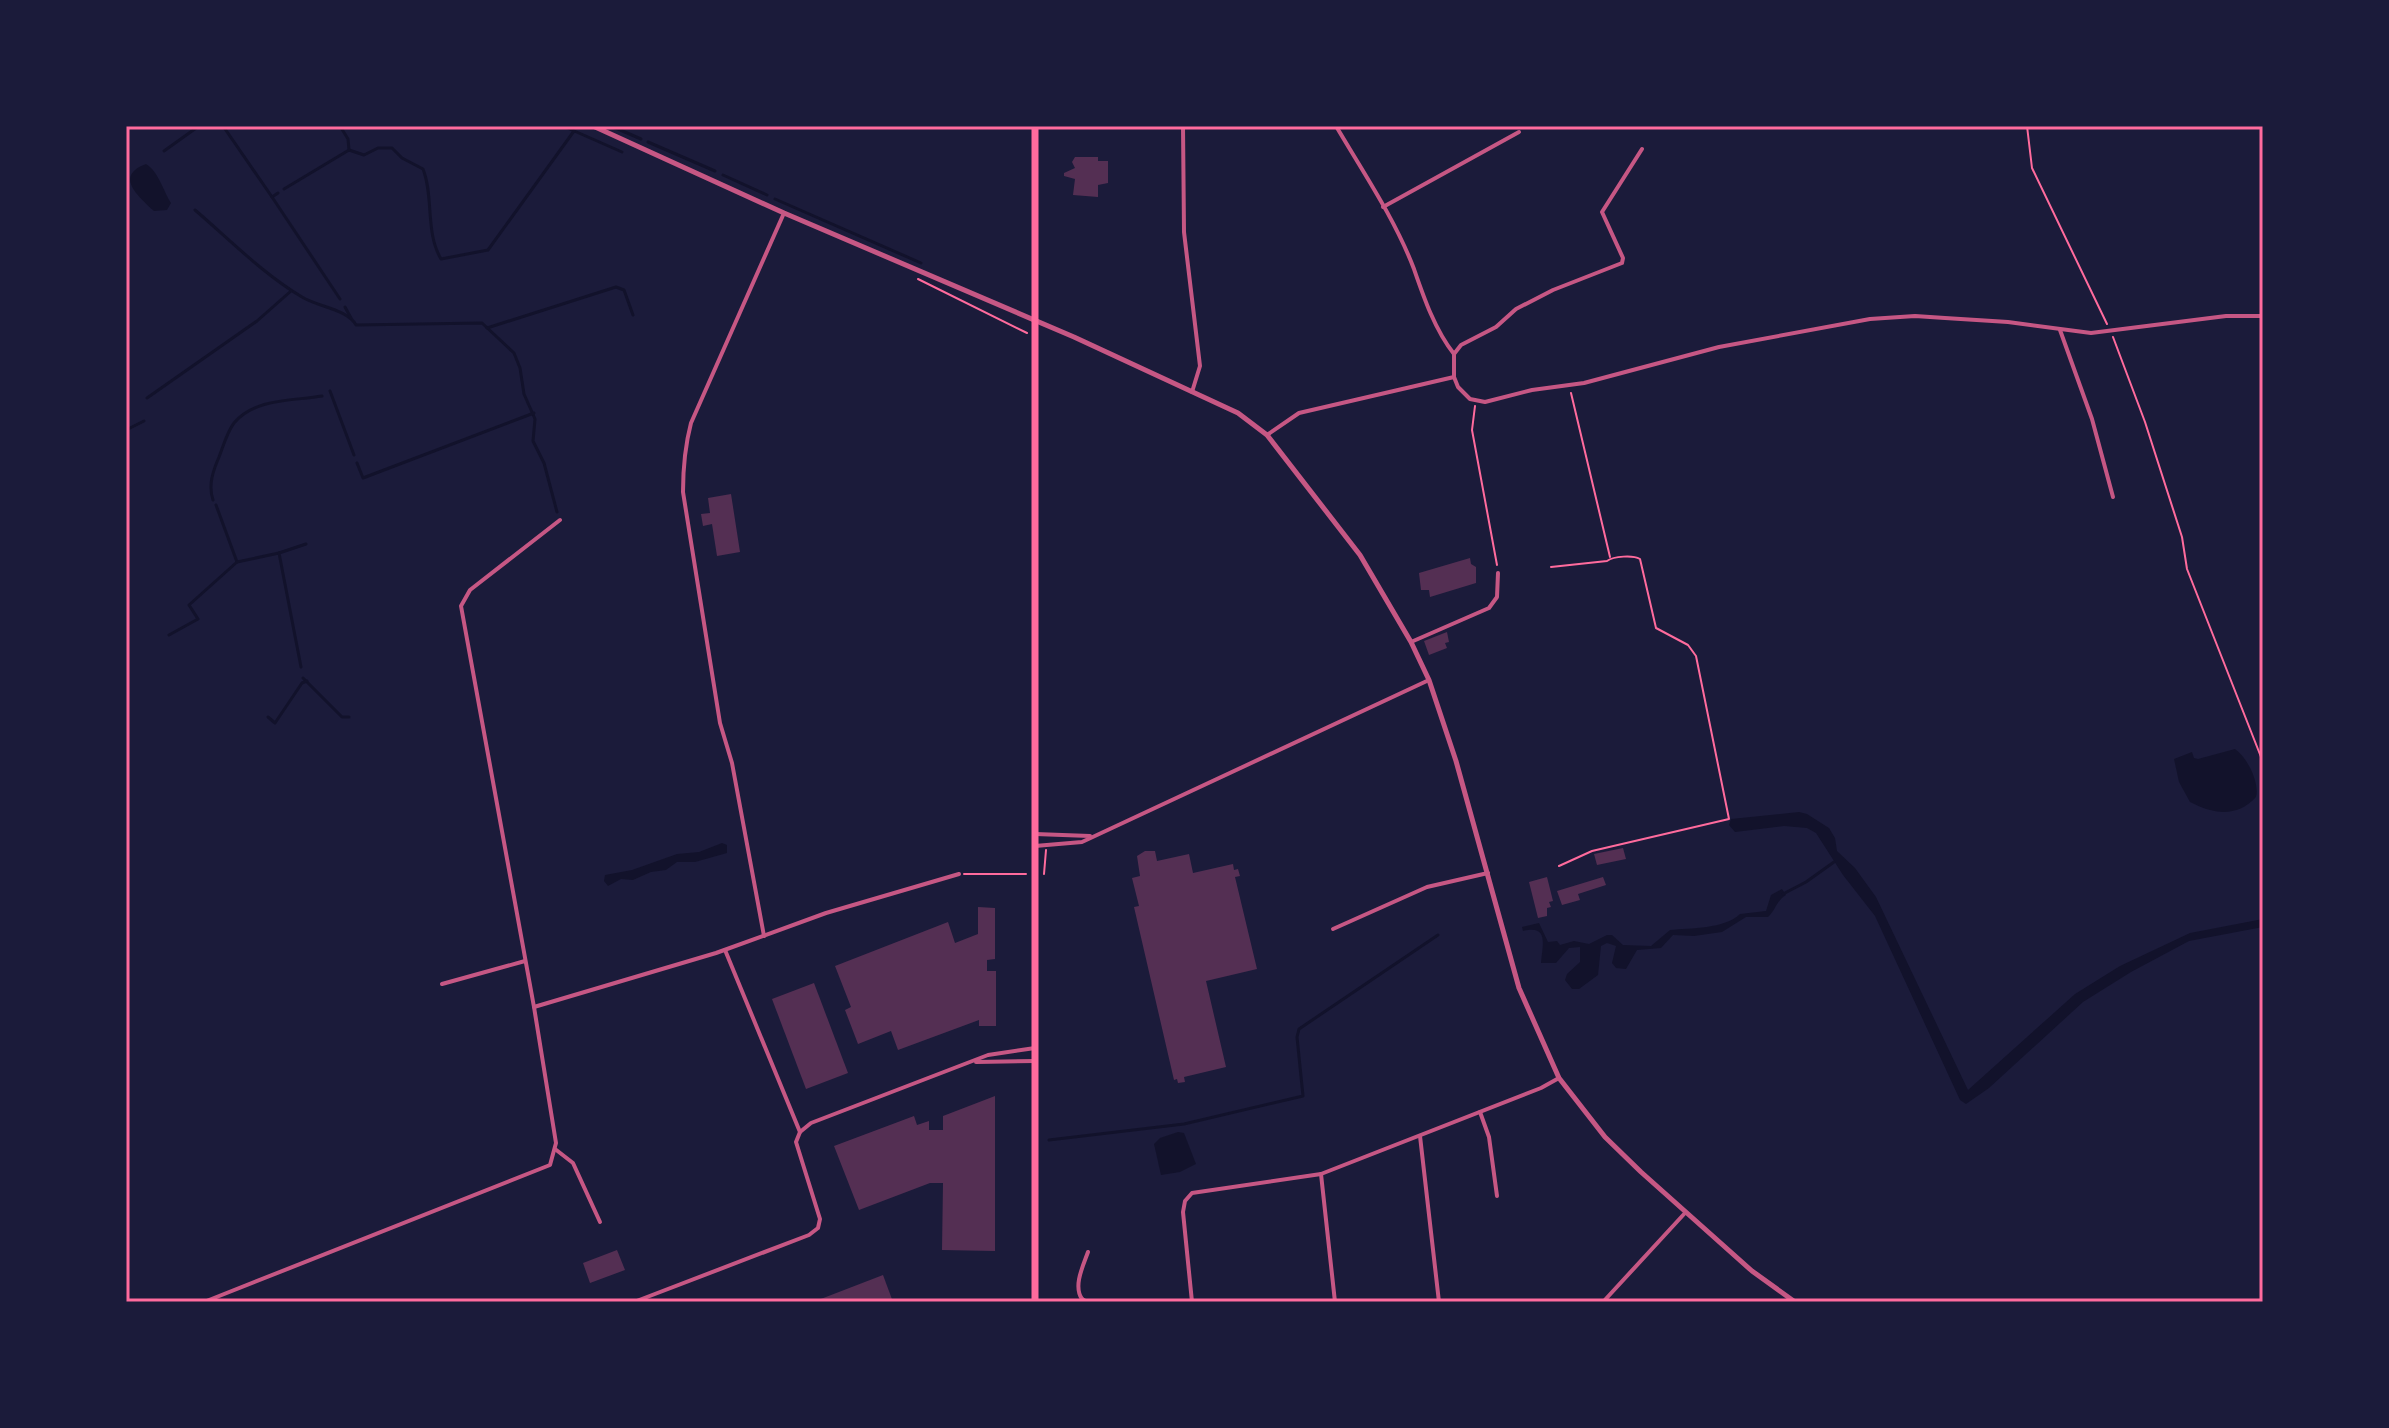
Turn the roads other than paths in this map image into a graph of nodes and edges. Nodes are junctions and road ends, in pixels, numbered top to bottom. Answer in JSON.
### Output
{"nodes":[{"id":1,"x":593,"y":126,"type":"edge"},
{"id":2,"x":1035,"y":126,"type":"edge"},
{"id":3,"x":1183,"y":126,"type":"edge"},
{"id":4,"x":1336,"y":126,"type":"edge"},
{"id":5,"x":1519,"y":132,"type":"dead end"},
{"id":6,"x":1642,"y":149,"type":"dead end"},
{"id":7,"x":1383,"y":207,"type":"junction"},
{"id":8,"x":784,"y":213,"type":"junction"},
{"id":9,"x":2263,"y":316,"type":"edge"},
{"id":10,"x":1036,"y":321,"type":"junction"},
{"id":11,"x":2060,"y":330,"type":"junction"},
{"id":12,"x":1454,"y":354,"type":"junction"},
{"id":13,"x":1454,"y":377,"type":"junction"},
{"id":14,"x":1192,"y":392,"type":"junction"},
{"id":15,"x":1267,"y":435,"type":"junction"},
{"id":16,"x":2113,"y":497,"type":"dead end"},
{"id":17,"x":560,"y":520,"type":"dead end"},
{"id":18,"x":1498,"y":573,"type":"road end"},
{"id":19,"x":1411,"y":642,"type":"junction"},
{"id":20,"x":1429,"y":680,"type":"junction"},
{"id":21,"x":1035,"y":834,"type":"junction"},
{"id":22,"x":1092,"y":836,"type":"junction"},
{"id":23,"x":1035,"y":846,"type":"junction"},
{"id":24,"x":1488,"y":873,"type":"junction"},
{"id":25,"x":959,"y":874,"type":"road end"},
{"id":26,"x":1333,"y":929,"type":"dead end"},
{"id":27,"x":764,"y":936,"type":"junction"},
{"id":28,"x":725,"y":950,"type":"junction"},
{"id":29,"x":525,"y":961,"type":"junction"},
{"id":30,"x":442,"y":984,"type":"dead end"},
{"id":31,"x":534,"y":1007,"type":"junction"},
{"id":32,"x":1035,"y":1048,"type":"junction"},
{"id":33,"x":1035,"y":1061,"type":"junction"},
{"id":34,"x":974,"y":1062,"type":"junction"},
{"id":35,"x":1559,"y":1078,"type":"junction"},
{"id":36,"x":1480,"y":1112,"type":"junction"},
{"id":37,"x":800,"y":1132,"type":"junction"},
{"id":38,"x":1420,"y":1136,"type":"junction"},
{"id":39,"x":555,"y":1149,"type":"junction"},
{"id":40,"x":1321,"y":1174,"type":"junction"},
{"id":41,"x":1497,"y":1196,"type":"dead end"},
{"id":42,"x":1686,"y":1212,"type":"junction"},
{"id":43,"x":600,"y":1222,"type":"dead end"},
{"id":44,"x":1088,"y":1252,"type":"dead end"},
{"id":45,"x":1083,"y":1301,"type":"edge"},
{"id":46,"x":204,"y":1302,"type":"edge"},
{"id":47,"x":634,"y":1302,"type":"edge"},
{"id":48,"x":1035,"y":1302,"type":"edge"},
{"id":49,"x":1192,"y":1302,"type":"edge"},
{"id":50,"x":1335,"y":1302,"type":"edge"},
{"id":51,"x":1439,"y":1302,"type":"edge"},
{"id":52,"x":1603,"y":1302,"type":"edge"},
{"id":53,"x":1795,"y":1302,"type":"edge"}],
"edges":[{"from":1,"to":8,"type":"street"},
{"from":2,"to":10,"type":"main road"},
{"from":3,"to":14,"type":"street"},
{"from":4,"to":7,"type":"street"},
{"from":5,"to":7,"type":"street"},
{"from":6,"to":12,"type":"street"},
{"from":7,"to":12,"type":"street"},
{"from":8,"to":10,"type":"street"},
{"from":8,"to":27,"type":"street"},
{"from":9,"to":11,"type":"street"},
{"from":10,"to":14,"type":"street"},
{"from":10,"to":21,"type":"main road"},
{"from":11,"to":13,"type":"street"},
{"from":11,"to":16,"type":"street"},
{"from":12,"to":13,"type":"street"},
{"from":13,"to":15,"type":"street"},
{"from":14,"to":15,"type":"street"},
{"from":15,"to":19,"type":"street"},
{"from":17,"to":29,"type":"street"},
{"from":18,"to":19,"type":"street"},
{"from":19,"to":20,"type":"street"},
{"from":20,"to":22,"type":"street"},
{"from":20,"to":24,"type":"street"},
{"from":21,"to":22,"type":"street"},
{"from":21,"to":23,"type":"main road"},
{"from":22,"to":23,"type":"street"},
{"from":23,"to":32,"type":"main road"},
{"from":24,"to":26,"type":"street"},
{"from":24,"to":35,"type":"street"},
{"from":25,"to":27,"type":"street"},
{"from":27,"to":28,"type":"street"},
{"from":28,"to":31,"type":"street"},
{"from":28,"to":37,"type":"street"},
{"from":29,"to":30,"type":"street"},
{"from":29,"to":31,"type":"street"},
{"from":31,"to":39,"type":"street"},
{"from":32,"to":33,"type":"main road"},
{"from":32,"to":34,"type":"street"},
{"from":33,"to":34,"type":"street"},
{"from":33,"to":48,"type":"main road"},
{"from":34,"to":37,"type":"street"},
{"from":35,"to":36,"type":"street"},
{"from":35,"to":42,"type":"street"},
{"from":36,"to":38,"type":"street"},
{"from":36,"to":41,"type":"street"},
{"from":37,"to":47,"type":"street"},
{"from":38,"to":40,"type":"street"},
{"from":38,"to":51,"type":"street"},
{"from":39,"to":43,"type":"street"},
{"from":39,"to":46,"type":"street"},
{"from":40,"to":49,"type":"street"},
{"from":40,"to":50,"type":"street"},
{"from":42,"to":52,"type":"street"},
{"from":42,"to":53,"type":"street"},
{"from":44,"to":45,"type":"street"}]}
